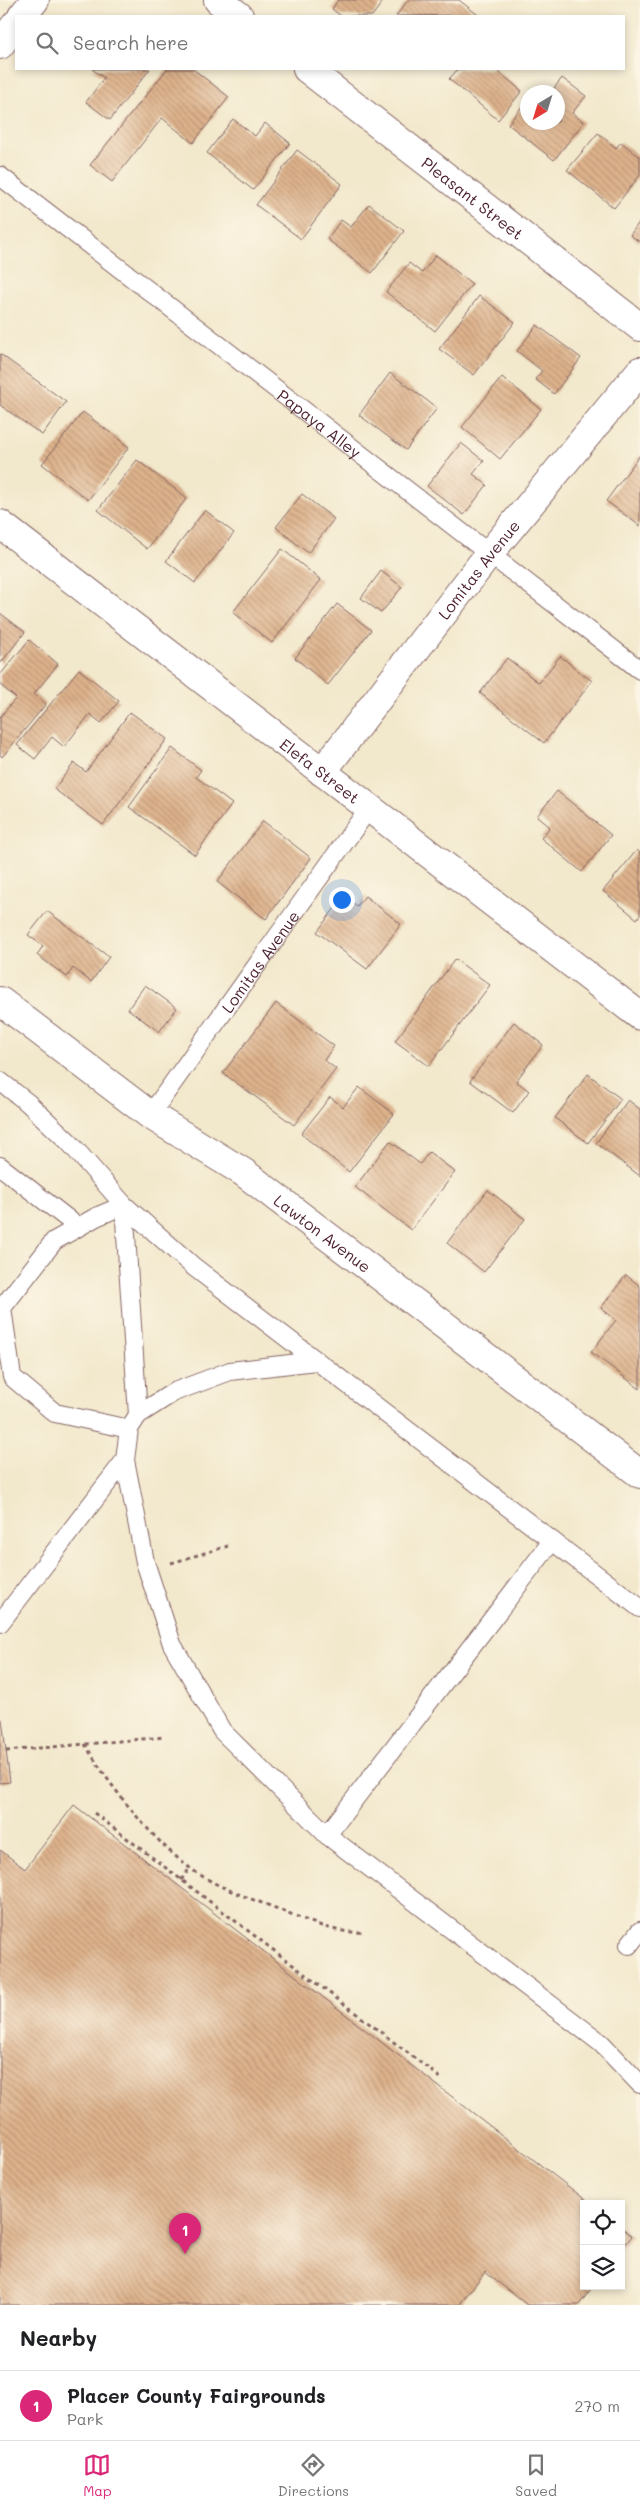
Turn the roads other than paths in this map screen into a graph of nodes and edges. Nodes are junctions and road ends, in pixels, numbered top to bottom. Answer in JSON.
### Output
{"nodes":[{"id":1,"x":35,"y":0,"type":"edge"},
{"id":2,"x":218,"y":0,"type":"edge"},
{"id":3,"x":23,"y":15,"type":"edge"},
{"id":4,"x":238,"y":15,"type":"edge"},
{"id":5,"x":15,"y":25,"type":"edge"},
{"id":6,"x":0,"y":45,"type":"edge"},
{"id":7,"x":308,"y":70,"type":"edge"},
{"id":8,"x":0,"y":176,"type":"edge"},
{"id":9,"x":640,"y":327,"type":"edge"},
{"id":10,"x":640,"y":371,"type":"edge"},
{"id":11,"x":0,"y":524,"type":"edge"},
{"id":12,"x":489,"y":554,"type":"junction"},
{"id":13,"x":640,"y":670,"type":"edge"},
{"id":14,"x":322,"y":772,"type":"junction"},
{"id":15,"x":369,"y":808,"type":"junction"},
{"id":16,"x":0,"y":1001,"type":"edge"},
{"id":17,"x":640,"y":1016,"type":"edge"},
{"id":18,"x":0,"y":1081,"type":"edge"},
{"id":19,"x":150,"y":1115,"type":"junction"},
{"id":20,"x":0,"y":1166,"type":"edge"},
{"id":21,"x":124,"y":1205,"type":"junction"},
{"id":22,"x":78,"y":1227,"type":"junction"},
{"id":23,"x":316,"y":1361,"type":"junction"},
{"id":24,"x":133,"y":1422,"type":"junction"},
{"id":25,"x":125,"y":1460,"type":"junction"},
{"id":26,"x":640,"y":1474,"type":"edge"},
{"id":27,"x":552,"y":1540,"type":"junction"},
{"id":28,"x":640,"y":1608,"type":"edge"},
{"id":29,"x":0,"y":1623,"type":"edge"},
{"id":30,"x":327,"y":1835,"type":"junction"},
{"id":31,"x":640,"y":1930,"type":"edge"},
{"id":32,"x":629,"y":1944,"type":"dead end"},
{"id":33,"x":640,"y":2084,"type":"edge"}],
"edges":[{"from":1,"to":3,"type":"street"},
{"from":2,"to":4,"type":"street"},
{"from":5,"to":6,"type":"street"},
{"from":7,"to":9,"type":"street","name":"Pleasant Street"},
{"from":8,"to":12,"type":"lane","name":"Papaya Alley"},
{"from":10,"to":12,"type":"street","name":"Lomitas Avenue"},
{"from":11,"to":14,"type":"street","name":"Elefa Street"},
{"from":12,"to":13,"type":"lane","name":"Papaya Alley"},
{"from":12,"to":14,"type":"street","name":"Lomitas Avenue"},
{"from":14,"to":15,"type":"street","name":"Elefa Street"},
{"from":15,"to":17,"type":"street","name":"Elefa Street"},
{"from":15,"to":19,"type":"lane","name":"Lomitas Avenue"},
{"from":16,"to":19,"type":"street","name":"Lawton Avenue"},
{"from":18,"to":21,"type":"lane"},
{"from":19,"to":26,"type":"street","name":"Lawton Avenue"},
{"from":20,"to":22,"type":"lane"},
{"from":21,"to":22,"type":"lane"},
{"from":21,"to":23,"type":"lane"},
{"from":21,"to":24,"type":"lane"},
{"from":22,"to":24,"type":"lane"},
{"from":23,"to":24,"type":"lane"},
{"from":23,"to":27,"type":"lane"},
{"from":24,"to":25,"type":"lane"},
{"from":25,"to":29,"type":"lane"},
{"from":25,"to":30,"type":"lane"},
{"from":27,"to":28,"type":"lane"},
{"from":27,"to":30,"type":"lane"},
{"from":30,"to":33,"type":"lane"},
{"from":31,"to":32,"type":"lane"}]}
